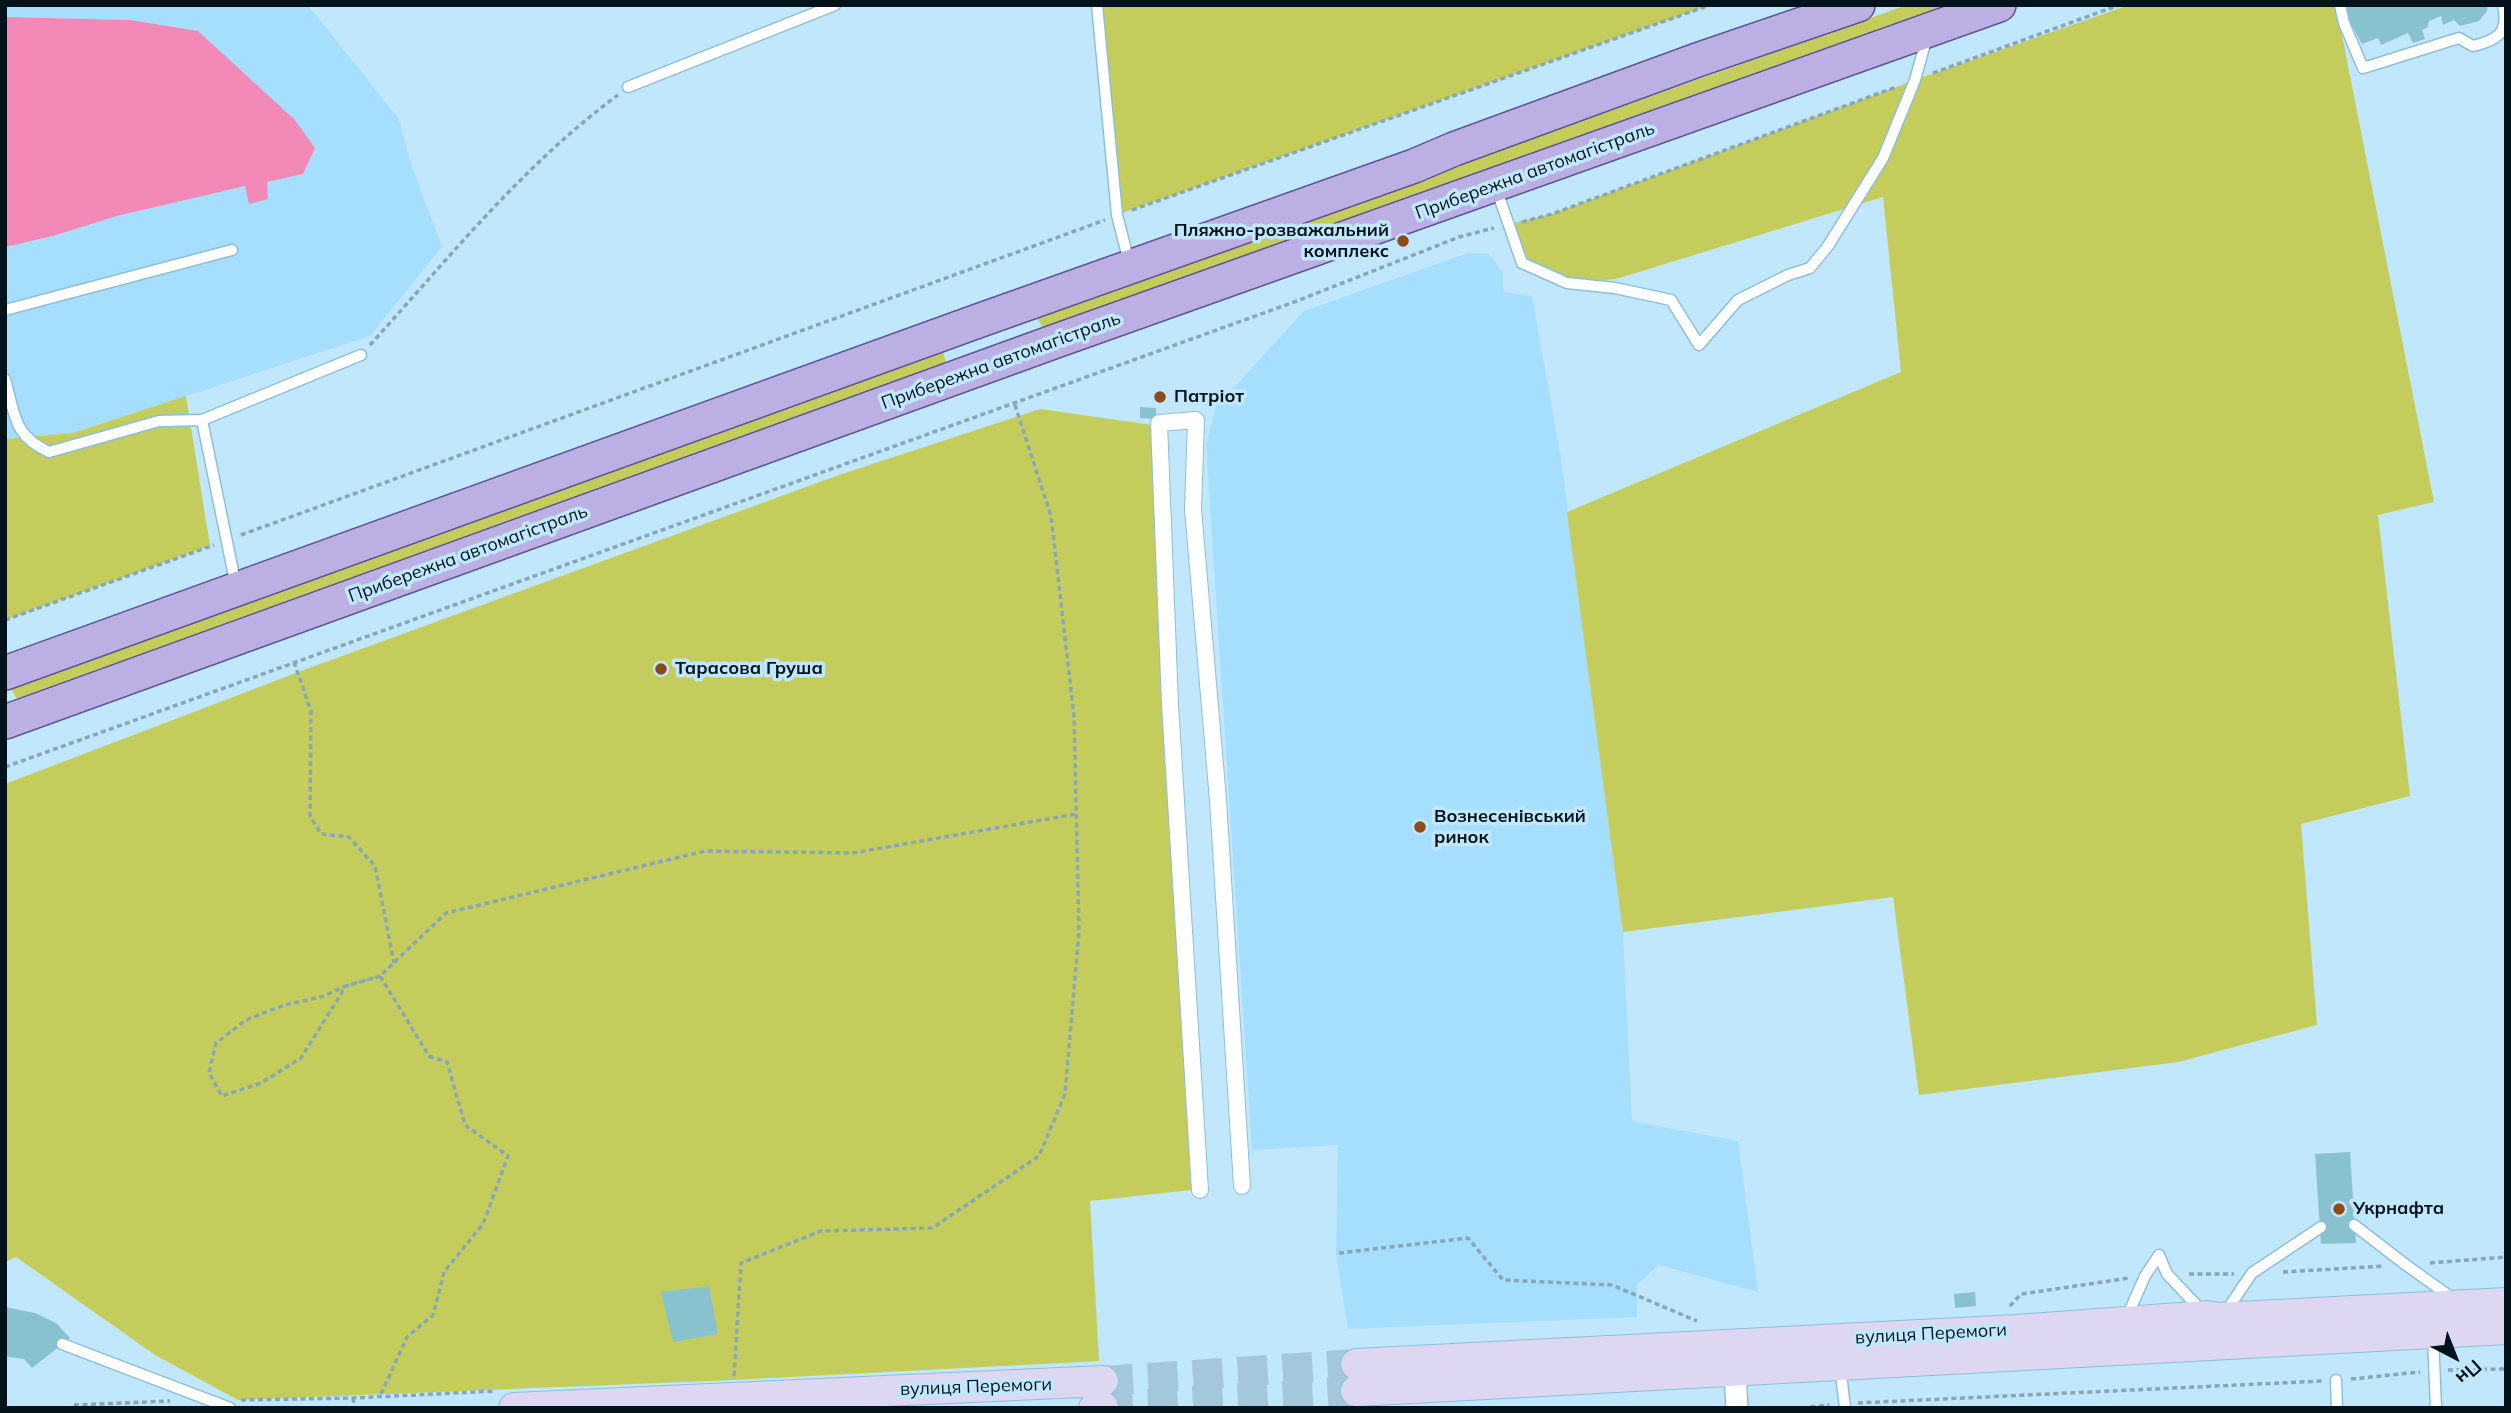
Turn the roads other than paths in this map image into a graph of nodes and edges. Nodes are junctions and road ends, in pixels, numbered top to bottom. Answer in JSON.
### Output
{"nodes":[{"id":1,"x":835,"y":5,"type":"edge"},
{"id":2,"x":1097,"y":5,"type":"edge"},
{"id":3,"x":1858,"y":5,"type":"edge"},
{"id":4,"x":1999,"y":5,"type":"edge"},
{"id":5,"x":2340,"y":5,"type":"edge"},
{"id":6,"x":2503,"y":5,"type":"edge"},
{"id":7,"x":1929,"y":30,"type":"junction"},
{"id":8,"x":628,"y":87,"type":"road end"},
{"id":9,"x":1495,"y":185,"type":"junction"},
{"id":10,"x":232,"y":250,"type":"dead end"},
{"id":11,"x":1130,"y":268,"type":"junction"},
{"id":12,"x":1018,"y":309,"type":"junction"},
{"id":13,"x":5,"y":310,"type":"edge"},
{"id":14,"x":942,"y":335,"type":"junction"},
{"id":15,"x":1055,"y":341,"type":"junction"},
{"id":16,"x":361,"y":355,"type":"road end"},
{"id":17,"x":5,"y":379,"type":"edge"},
{"id":18,"x":942,"y":382,"type":"junction"},
{"id":19,"x":202,"y":420,"type":"junction"},
{"id":20,"x":237,"y":590,"type":"junction"},
{"id":21,"x":5,"y":673,"type":"edge"},
{"id":22,"x":8,"y":720,"type":"edge"},
{"id":23,"x":1242,"y":1186,"type":"dead end"},
{"id":24,"x":1200,"y":1190,"type":"dead end"},
{"id":25,"x":2354,"y":1225,"type":"dead end"},
{"id":26,"x":2320,"y":1227,"type":"dead end"},
{"id":27,"x":2506,"y":1303,"type":"edge"},
{"id":28,"x":2463,"y":1306,"type":"junction"},
{"id":29,"x":2213,"y":1317,"type":"junction"},
{"id":30,"x":2109,"y":1324,"type":"junction"},
{"id":31,"x":2506,"y":1329,"type":"edge"},
{"id":32,"x":2433,"y":1333,"type":"junction"},
{"id":33,"x":62,"y":1344,"type":"dead end"},
{"id":34,"x":1840,"y":1365,"type":"junction"},
{"id":35,"x":1735,"y":1371,"type":"junction"},
{"id":36,"x":2336,"y":1380,"type":"road end"},
{"id":37,"x":719,"y":1395,"type":"edge"},
{"id":38,"x":1100,"y":1399,"type":"tunnel mouth"},
{"id":39,"x":678,"y":1404,"type":"edge"},
{"id":40,"x":1845,"y":1406,"type":"edge"},
{"id":41,"x":230,"y":1408,"type":"edge"},
{"id":42,"x":513,"y":1408,"type":"edge"},
{"id":43,"x":1737,"y":1408,"type":"edge"},
{"id":44,"x":2337,"y":1408,"type":"edge"},
{"id":45,"x":2436,"y":1408,"type":"edge"}],
"edges":[{"from":1,"to":8,"type":"lane"},
{"from":2,"to":11,"type":"lane"},
{"from":3,"to":11,"type":"main road"},
{"from":4,"to":7,"type":"main road","name":"Прибережна автомагістраль"},
{"from":5,"to":6,"type":"lane"},
{"from":7,"to":9,"type":"main road","name":"Прибережна автомагістраль"},
{"from":7,"to":9,"type":"lane"},
{"from":9,"to":15,"type":"main road","name":"Прибережна автомагістраль"},
{"from":10,"to":13,"type":"lane"},
{"from":11,"to":12,"type":"main road"},
{"from":12,"to":14,"type":"main road"},
{"from":12,"to":15,"type":"main road"},
{"from":14,"to":18,"type":"main road"},
{"from":14,"to":20,"type":"main road"},
{"from":15,"to":18,"type":"main road","name":"Прибережна автомагістраль"},
{"from":16,"to":19,"type":"lane"},
{"from":17,"to":19,"type":"lane"},
{"from":18,"to":22,"type":"main road","name":"Прибережна автомагістраль"},
{"from":19,"to":20,"type":"lane"},
{"from":20,"to":21,"type":"main road"},
{"from":23,"to":24,"type":"street"},
{"from":25,"to":28,"type":"lane"},
{"from":26,"to":29,"type":"lane"},
{"from":27,"to":28,"type":"main road","name":"вулиця Перемоги"},
{"from":28,"to":29,"type":"main road","name":"вулиця Перемоги"},
{"from":29,"to":30,"type":"main road","name":"вулиця Перемоги"},
{"from":29,"to":30,"type":"lane"},
{"from":30,"to":35,"type":"main road","name":"вулиця Перемоги"},
{"from":31,"to":32,"type":"main road","name":"вулиця Перемоги"},
{"from":32,"to":34,"type":"main road","name":"вулиця Перемоги"},
{"from":32,"to":45,"type":"lane"},
{"from":33,"to":41,"type":"lane"},
{"from":34,"to":35,"type":"main road","name":"вулиця Перемоги"},
{"from":34,"to":40,"type":"lane"},
{"from":35,"to":43,"type":"street"},
{"from":36,"to":44,"type":"lane"},
{"from":37,"to":38,"type":"main road","name":"вулиця Перемоги"},
{"from":37,"to":39,"type":"main road","name":"вулиця Перемоги"},
{"from":39,"to":42,"type":"main road","name":"вулиця Перемоги"}]}
